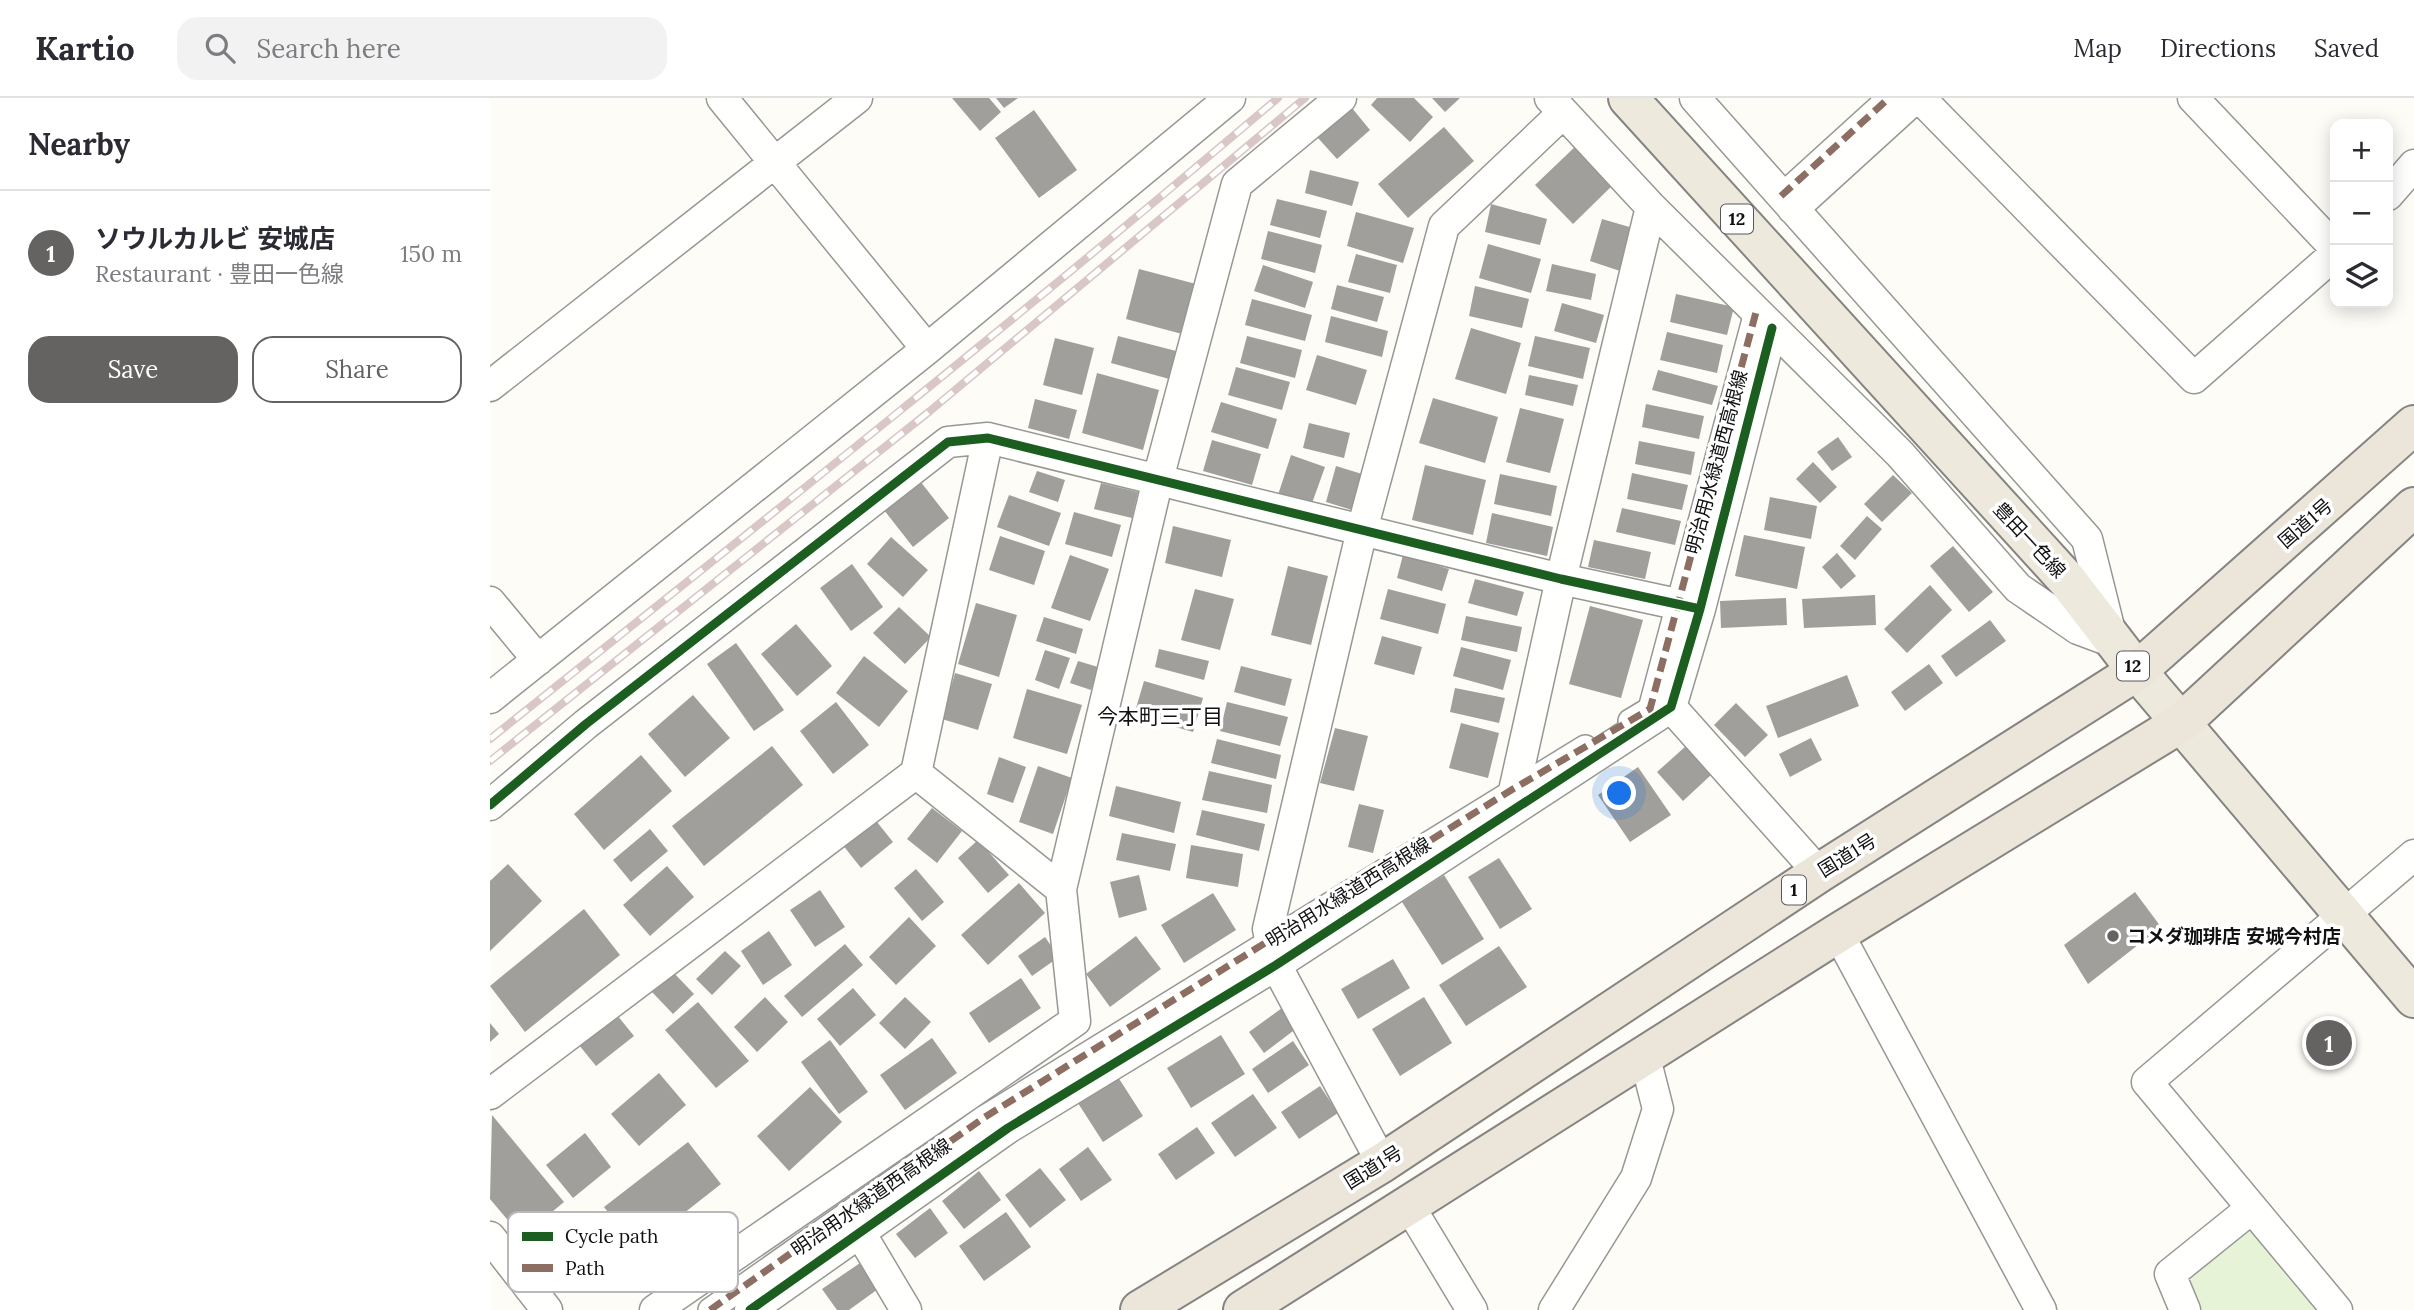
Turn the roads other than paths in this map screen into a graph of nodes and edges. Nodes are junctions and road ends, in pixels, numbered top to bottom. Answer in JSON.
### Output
{"nodes":[{"id":1,"x":722,"y":98,"type":"edge"},
{"id":2,"x":857,"y":98,"type":"edge"},
{"id":3,"x":1230,"y":98,"type":"edge"},
{"id":4,"x":1341,"y":98,"type":"edge"},
{"id":5,"x":1628,"y":98,"type":"edge"},
{"id":6,"x":1695,"y":98,"type":"edge"},
{"id":7,"x":1889,"y":98,"type":"edge"},
{"id":8,"x":1917,"y":98,"type":"edge"},
{"id":9,"x":2193,"y":98,"type":"edge"},
{"id":10,"x":1556,"y":105,"type":"edge"},
{"id":11,"x":774,"y":164,"type":"junction"},
{"id":12,"x":2414,"y":165,"type":"edge"},
{"id":13,"x":2393,"y":189,"type":"edge"},
{"id":14,"x":1787,"y":202,"type":"junction"},
{"id":15,"x":1651,"y":207,"type":"junction"},
{"id":16,"x":2332,"y":245,"type":"edge"},
{"id":17,"x":2330,"y":258,"type":"edge"},
{"id":18,"x":1764,"y":320,"type":"junction"},
{"id":19,"x":927,"y":349,"type":"junction"},
{"id":20,"x":490,"y":386,"type":"edge"},
{"id":21,"x":2414,"y":425,"type":"edge"},
{"id":22,"x":988,"y":438,"type":"junction"},
{"id":23,"x":1158,"y":479,"type":"junction"},
{"id":24,"x":2414,"y":507,"type":"edge"},
{"id":25,"x":1362,"y":530,"type":"junction"},
{"id":26,"x":1561,"y":579,"type":"junction"},
{"id":27,"x":490,"y":602,"type":"edge"},
{"id":28,"x":1689,"y":607,"type":"junction"},
{"id":29,"x":2113,"y":642,"type":"junction"},
{"id":30,"x":538,"y":660,"type":"junction"},
{"id":31,"x":2137,"y":671,"type":"junction"},
{"id":32,"x":490,"y":698,"type":"edge"},
{"id":33,"x":1671,"y":707,"type":"junction"},
{"id":34,"x":2181,"y":723,"type":"junction"},
{"id":35,"x":916,"y":773,"type":"junction"},
{"id":36,"x":1512,"y":799,"type":"junction"},
{"id":37,"x":490,"y":805,"type":"edge"},
{"id":38,"x":2414,"y":855,"type":"edge"},
{"id":39,"x":1819,"y":873,"type":"junction"},
{"id":40,"x":1061,"y":889,"type":"junction"},
{"id":41,"x":2342,"y":914,"type":"junction"},
{"id":42,"x":1838,"y":933,"type":"junction"},
{"id":43,"x":1273,"y":953,"type":"junction"},
{"id":44,"x":2414,"y":998,"type":"edge"},
{"id":45,"x":1645,"y":1058,"type":"junction"},
{"id":46,"x":490,"y":1094,"type":"edge"},
{"id":47,"x":1382,"y":1163,"type":"junction"},
{"id":48,"x":1408,"y":1204,"type":"junction"},
{"id":49,"x":2252,"y":1208,"type":"junction"},
{"id":50,"x":859,"y":1231,"type":"junction"},
{"id":51,"x":490,"y":1237,"type":"edge"},
{"id":52,"x":738,"y":1253,"type":"edge"},
{"id":53,"x":508,"y":1260,"type":"edge"},
{"id":54,"x":738,"y":1290,"type":"edge"},
{"id":55,"x":533,"y":1292,"type":"edge"},
{"id":56,"x":681,"y":1292,"type":"edge"},
{"id":57,"x":736,"y":1292,"type":"edge"},
{"id":58,"x":547,"y":1310,"type":"edge"},
{"id":59,"x":655,"y":1310,"type":"edge"},
{"id":60,"x":710,"y":1310,"type":"edge"},
{"id":61,"x":750,"y":1310,"type":"edge"},
{"id":62,"x":906,"y":1310,"type":"edge"},
{"id":63,"x":1140,"y":1310,"type":"edge"},
{"id":64,"x":1243,"y":1310,"type":"edge"},
{"id":65,"x":1472,"y":1310,"type":"edge"},
{"id":66,"x":1554,"y":1310,"type":"edge"},
{"id":67,"x":2041,"y":1310,"type":"edge"},
{"id":68,"x":2185,"y":1310,"type":"edge"},
{"id":69,"x":2337,"y":1310,"type":"edge"}],
"edges":[{"from":1,"to":11,"type":"street"},
{"from":2,"to":11,"type":"street"},
{"from":3,"to":19,"type":"street"},
{"from":4,"to":23,"type":"street"},
{"from":5,"to":29,"type":"main road","name":"豊田一色線","number":"12"},
{"from":6,"to":14,"type":"street"},
{"from":7,"to":14,"type":"street"},
{"from":8,"to":14,"type":"street"},
{"from":8,"to":17,"type":"street"},
{"from":9,"to":16,"type":"street"},
{"from":10,"to":15,"type":"street"},
{"from":10,"to":25,"type":"street"},
{"from":11,"to":19,"type":"street"},
{"from":11,"to":20,"type":"street"},
{"from":12,"to":13,"type":"street"},
{"from":14,"to":29,"type":"street"},
{"from":15,"to":18,"type":"street"},
{"from":15,"to":26,"type":"street"},
{"from":18,"to":28,"type":"street"},
{"from":18,"to":29,"type":"street"},
{"from":19,"to":30,"type":"street"},
{"from":21,"to":31,"type":"highway","name":"国道1号","number":"1"},
{"from":22,"to":23,"type":"street"},
{"from":22,"to":35,"type":"street"},
{"from":22,"to":37,"type":"street"},
{"from":23,"to":25,"type":"street"},
{"from":23,"to":40,"type":"street"},
{"from":24,"to":34,"type":"highway"},
{"from":25,"to":26,"type":"street"},
{"from":25,"to":43,"type":"street"},
{"from":26,"to":28,"type":"street"},
{"from":26,"to":36,"type":"street"},
{"from":27,"to":30,"type":"street"},
{"from":28,"to":33,"type":"street"},
{"from":28,"to":36,"type":"street"},
{"from":29,"to":31,"type":"main road","name":"豊田一色線","number":"12"},
{"from":30,"to":32,"type":"street"},
{"from":31,"to":34,"type":"main road","name":"豊田一色線","number":"12"},
{"from":31,"to":39,"type":"highway","name":"国道1号","number":"1"},
{"from":33,"to":36,"type":"street"},
{"from":33,"to":39,"type":"street"},
{"from":34,"to":41,"type":"main road","name":"豊田一色線","number":"12"},
{"from":34,"to":42,"type":"highway"},
{"from":35,"to":40,"type":"street"},
{"from":35,"to":46,"type":"street"},
{"from":36,"to":43,"type":"street"},
{"from":38,"to":41,"type":"street"},
{"from":39,"to":47,"type":"highway","name":"国道1号","number":"1"},
{"from":40,"to":52,"type":"street"},
{"from":41,"to":44,"type":"main road","name":"豊田一色線","number":"12"},
{"from":41,"to":49,"type":"street"},
{"from":42,"to":45,"type":"highway"},
{"from":42,"to":67,"type":"street"},
{"from":43,"to":47,"type":"street"},
{"from":43,"to":50,"type":"street"},
{"from":43,"to":54,"type":"street","name":"明治用水緑道西高根線"},
{"from":45,"to":48,"type":"highway"},
{"from":45,"to":66,"type":"street"},
{"from":47,"to":63,"type":"highway","name":"国道1号","number":"1"},
{"from":48,"to":64,"type":"highway"},
{"from":48,"to":65,"type":"street"},
{"from":49,"to":68,"type":"street"},
{"from":49,"to":69,"type":"street"},
{"from":50,"to":61,"type":"street"},
{"from":50,"to":62,"type":"street"},
{"from":51,"to":53,"type":"street"},
{"from":55,"to":58,"type":"street"},
{"from":56,"to":59,"type":"street"},
{"from":57,"to":60,"type":"street","name":"明治用水緑道西高根線"}]}
